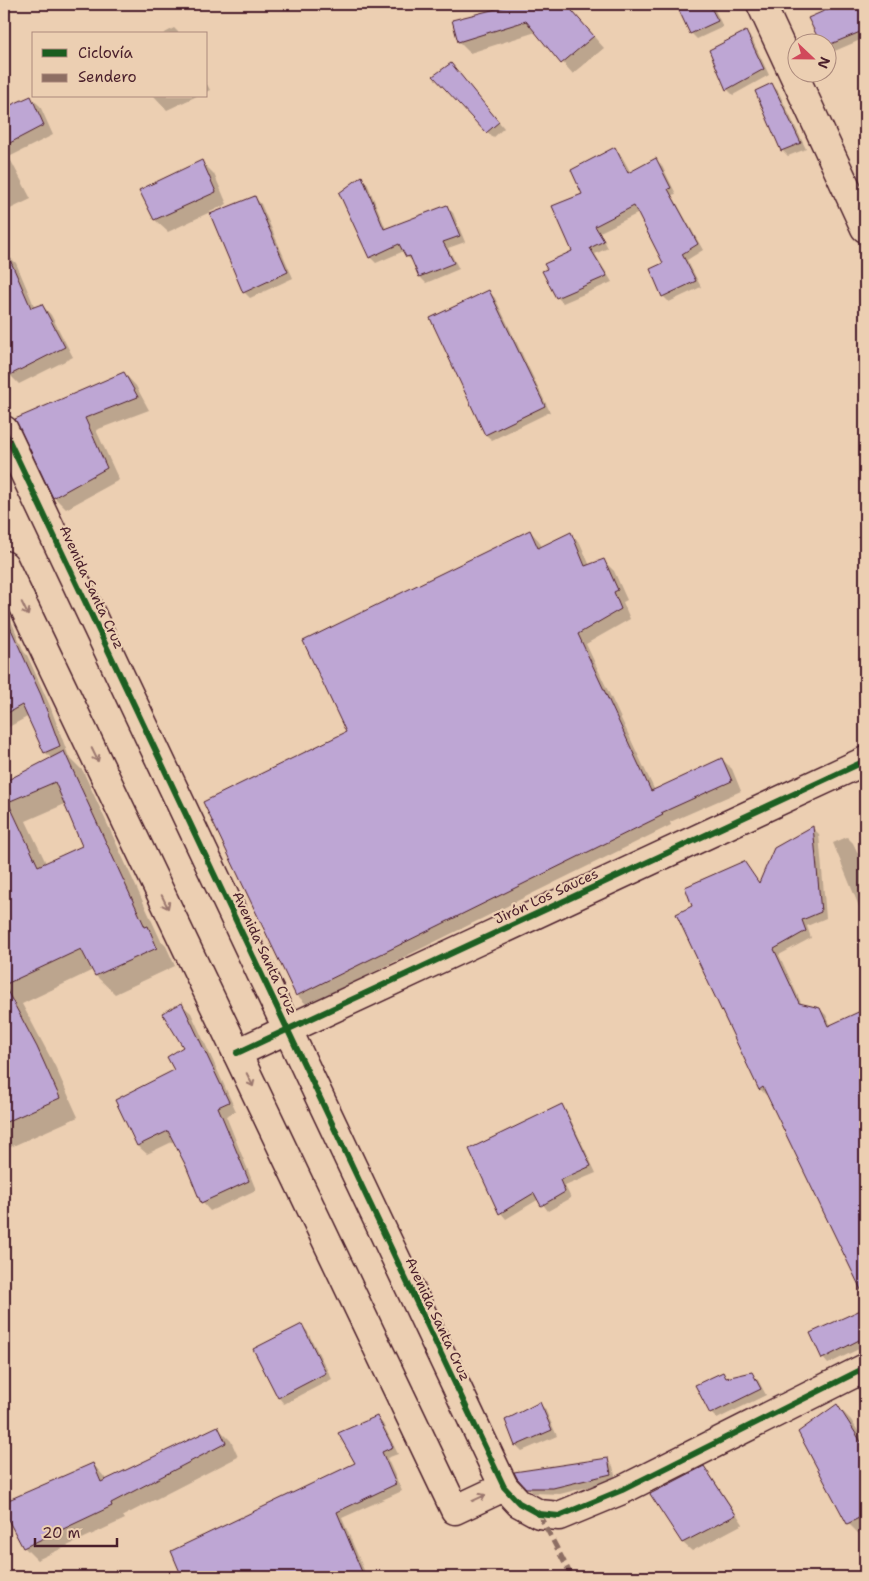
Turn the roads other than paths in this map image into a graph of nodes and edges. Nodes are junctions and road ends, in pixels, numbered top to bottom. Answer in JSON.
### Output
{"nodes":[{"id":1,"x":761,"y":4,"type":"edge"},
{"id":2,"x":865,"y":228,"type":"edge"},
{"id":3,"x":4,"y":430,"type":"edge"},
{"id":4,"x":4,"y":565,"type":"edge"},
{"id":5,"x":865,"y":761,"type":"edge"},
{"id":6,"x":287,"y":1030,"type":"junction"},
{"id":7,"x":237,"y":1053,"type":"junction"},
{"id":8,"x":865,"y":1368,"type":"edge"},
{"id":9,"x":504,"y":1487,"type":"junction"}],
"edges":[{"from":1,"to":2,"type":"street"},
{"from":3,"to":6,"type":"street","name":"Avenida Santa Cruz"},
{"from":4,"to":7,"type":"street","one_way":true},
{"from":5,"to":6,"type":"street","name":"Jirón Los Sauces"},
{"from":6,"to":7,"type":"street","name":"Jirón Los Sauces"},
{"from":6,"to":9,"type":"street","name":"Avenida Santa Cruz"},
{"from":7,"to":9,"type":"street","one_way":true},
{"from":8,"to":9,"type":"street","name":"Avenida Santa Cruz"}]}
